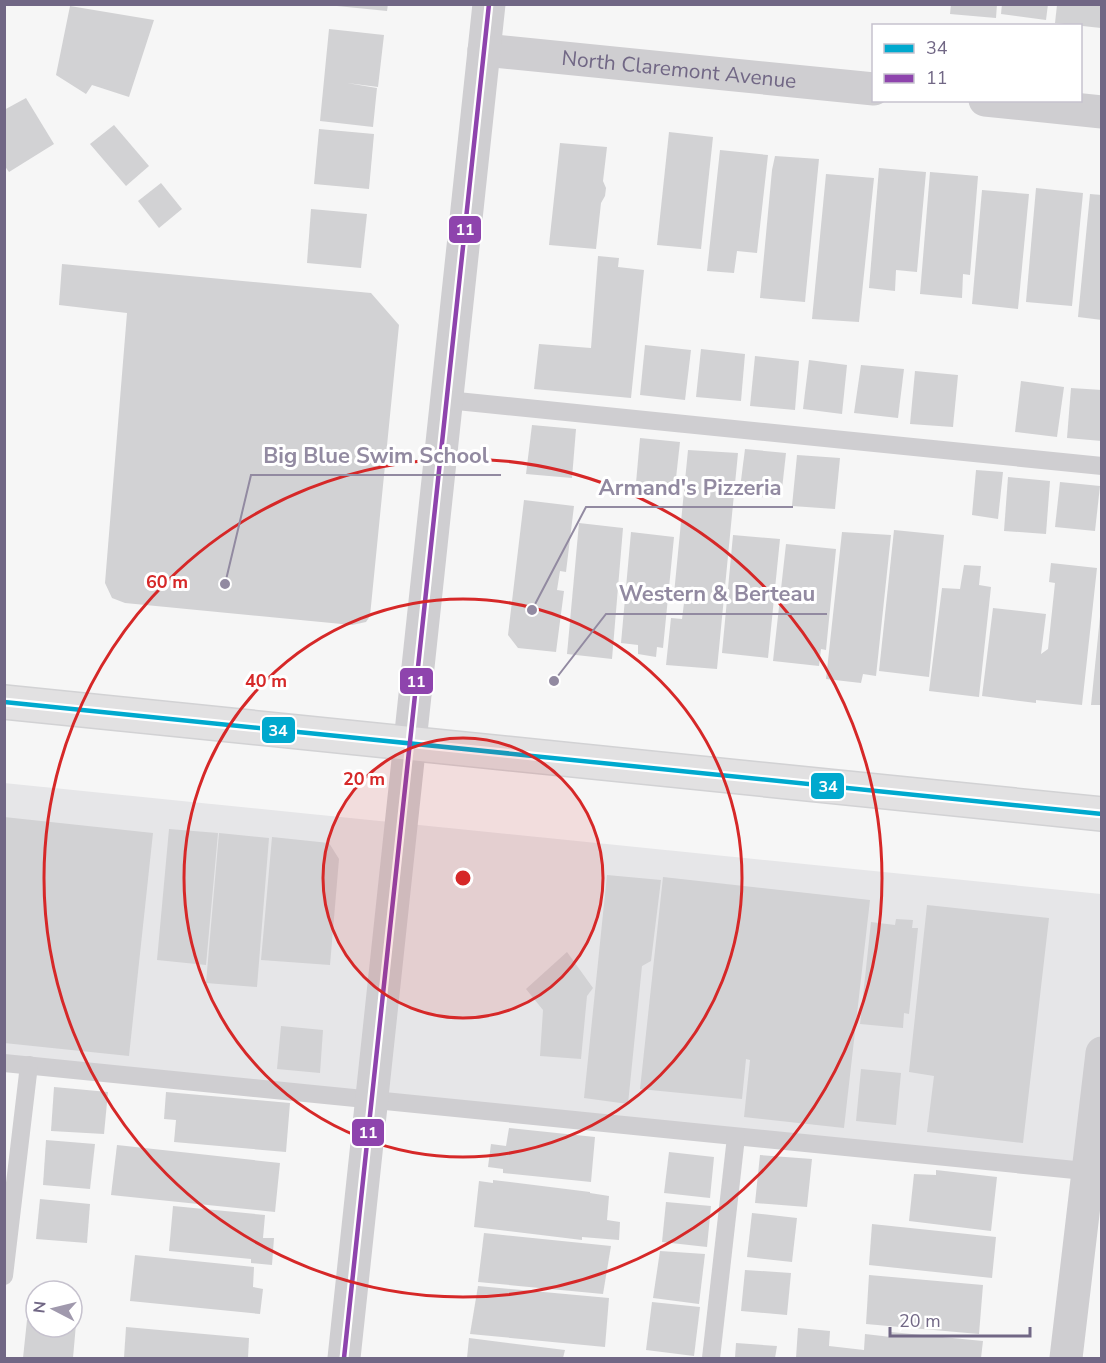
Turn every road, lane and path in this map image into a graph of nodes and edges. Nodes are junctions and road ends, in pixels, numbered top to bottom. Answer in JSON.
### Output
{"nodes":[{"id":1,"x":489,"y":4,"type":"edge"},
{"id":2,"x":484,"y":50,"type":"junction"},
{"id":3,"x":872,"y":89,"type":"edge"},
{"id":4,"x":1004,"y":102,"type":"edge"},
{"id":5,"x":1101,"y":112,"type":"edge"},
{"id":6,"x":447,"y":400,"type":"junction"},
{"id":7,"x":1101,"y":466,"type":"edge"},
{"id":8,"x":4,"y":702,"type":"edge"},
{"id":9,"x":410,"y":742,"type":"junction"},
{"id":10,"x":1101,"y":814,"type":"edge"},
{"id":11,"x":1101,"y":1053,"type":"edge"},
{"id":12,"x":4,"y":1063,"type":"edge"},
{"id":13,"x":29,"y":1065,"type":"junction"},
{"id":14,"x":372,"y":1099,"type":"junction"},
{"id":15,"x":736,"y":1137,"type":"junction"},
{"id":16,"x":1095,"y":1172,"type":"edge"},
{"id":17,"x":4,"y":1276,"type":"edge"},
{"id":18,"x":344,"y":1359,"type":"edge"},
{"id":19,"x":711,"y":1359,"type":"edge"},
{"id":20,"x":1066,"y":1359,"type":"edge"}],
"edges":[{"from":1,"to":2,"type":"street"},
{"from":2,"to":3,"type":"street","name":"North Claremont Avenue"},
{"from":2,"to":6,"type":"street"},
{"from":4,"to":5,"type":"street"},
{"from":6,"to":7,"type":"lane"},
{"from":6,"to":9,"type":"street"},
{"from":8,"to":9,"type":"main road"},
{"from":9,"to":10,"type":"main road"},
{"from":9,"to":14,"type":"street"},
{"from":11,"to":16,"type":"street"},
{"from":12,"to":13,"type":"lane"},
{"from":13,"to":14,"type":"lane"},
{"from":13,"to":17,"type":"lane"},
{"from":14,"to":15,"type":"lane"},
{"from":14,"to":18,"type":"street"},
{"from":15,"to":16,"type":"lane"},
{"from":15,"to":19,"type":"lane"},
{"from":16,"to":20,"type":"street"}]}
